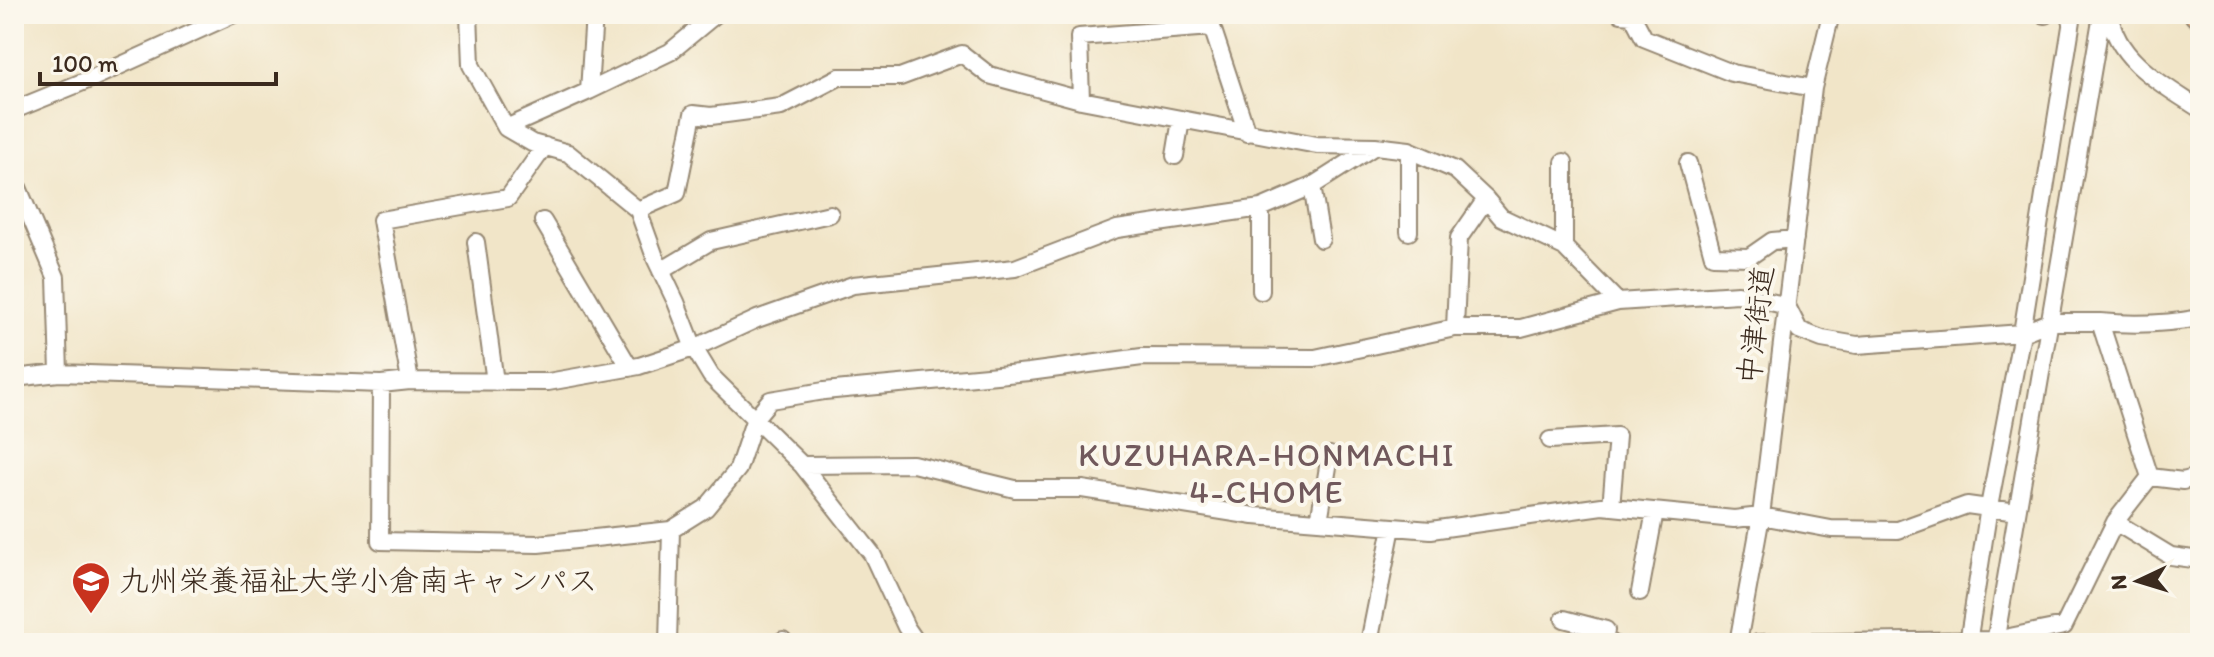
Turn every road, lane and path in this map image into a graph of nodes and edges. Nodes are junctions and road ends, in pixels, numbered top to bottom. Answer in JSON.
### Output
{"nodes":[{"id":1,"x":234,"y":14,"type":"edge"},
{"id":2,"x":469,"y":14,"type":"edge"},
{"id":3,"x":594,"y":14,"type":"edge"},
{"id":4,"x":716,"y":14,"type":"edge"},
{"id":5,"x":1621,"y":14,"type":"edge"},
{"id":6,"x":1831,"y":14,"type":"edge"},
{"id":7,"x":2073,"y":14,"type":"edge"},
{"id":8,"x":2105,"y":15,"type":"edge"},
{"id":9,"x":1813,"y":88,"type":"junction"},
{"id":10,"x":589,"y":91,"type":"junction"},
{"id":11,"x":1081,"y":100,"type":"junction"},
{"id":12,"x":2200,"y":109,"type":"edge"},
{"id":13,"x":14,"y":110,"type":"edge"},
{"id":14,"x":1181,"y":120,"type":"junction"},
{"id":15,"x":506,"y":128,"type":"junction"},
{"id":16,"x":1247,"y":133,"type":"junction"},
{"id":17,"x":545,"y":146,"type":"junction"},
{"id":18,"x":1375,"y":146,"type":"junction"},
{"id":19,"x":1409,"y":150,"type":"junction"},
{"id":20,"x":1175,"y":156,"type":"dead end"},
{"id":21,"x":1564,"y":162,"type":"dead end"},
{"id":22,"x":1688,"y":163,"type":"dead end"},
{"id":23,"x":14,"y":178,"type":"edge"},
{"id":24,"x":1312,"y":186,"type":"junction"},
{"id":25,"x":1486,"y":199,"type":"junction"},
{"id":26,"x":1261,"y":208,"type":"junction"},
{"id":27,"x":638,"y":210,"type":"junction"},
{"id":28,"x":830,"y":214,"type":"dead end"},
{"id":29,"x":543,"y":221,"type":"dead end"},
{"id":30,"x":1409,"y":232,"type":"dead end"},
{"id":31,"x":1321,"y":239,"type":"dead end"},
{"id":32,"x":1795,"y":239,"type":"junction"},
{"id":33,"x":476,"y":242,"type":"dead end"},
{"id":34,"x":1564,"y":247,"type":"junction"},
{"id":35,"x":661,"y":271,"type":"junction"},
{"id":36,"x":1261,"y":291,"type":"dead end"},
{"id":37,"x":1618,"y":302,"type":"junction"},
{"id":38,"x":1787,"y":306,"type":"junction"},
{"id":39,"x":2200,"y":318,"type":"edge"},
{"id":40,"x":2049,"y":322,"type":"junction"},
{"id":41,"x":2100,"y":322,"type":"junction"},
{"id":42,"x":1455,"y":328,"type":"junction"},
{"id":43,"x":2022,"y":333,"type":"junction"},
{"id":44,"x":694,"y":348,"type":"junction"},
{"id":45,"x":630,"y":368,"type":"junction"},
{"id":46,"x":59,"y":373,"type":"junction"},
{"id":47,"x":14,"y":378,"type":"edge"},
{"id":48,"x":410,"y":381,"type":"junction"},
{"id":49,"x":495,"y":382,"type":"junction"},
{"id":50,"x":381,"y":384,"type":"junction"},
{"id":51,"x":755,"y":418,"type":"junction"},
{"id":52,"x":1550,"y":440,"type":"dead end"},
{"id":53,"x":1330,"y":455,"type":"dead end"},
{"id":54,"x":802,"y":465,"type":"junction"},
{"id":55,"x":2200,"y":476,"type":"edge"},
{"id":56,"x":2150,"y":477,"type":"junction"},
{"id":57,"x":1611,"y":507,"type":"junction"},
{"id":58,"x":1989,"y":507,"type":"junction"},
{"id":59,"x":1655,"y":511,"type":"junction"},
{"id":60,"x":2017,"y":512,"type":"junction"},
{"id":61,"x":1761,"y":516,"type":"junction"},
{"id":62,"x":1319,"y":521,"type":"junction"},
{"id":63,"x":2115,"y":522,"type":"junction"},
{"id":64,"x":1392,"y":527,"type":"junction"},
{"id":65,"x":671,"y":530,"type":"junction"},
{"id":66,"x":2200,"y":560,"type":"edge"},
{"id":67,"x":1640,"y":592,"type":"dead end"},
{"id":68,"x":1564,"y":619,"type":"dead end"},
{"id":69,"x":1968,"y":642,"type":"edge"},
{"id":70,"x":1995,"y":642,"type":"edge"},
{"id":71,"x":668,"y":643,"type":"edge"},
{"id":72,"x":917,"y":643,"type":"edge"},
{"id":73,"x":1369,"y":643,"type":"edge"},
{"id":74,"x":1612,"y":643,"type":"edge"},
{"id":75,"x":1738,"y":643,"type":"edge"},
{"id":76,"x":1758,"y":643,"type":"edge"}],
"edges":[{"from":1,"to":13,"type":"street"},
{"from":2,"to":15,"type":"street"},
{"from":3,"to":10,"type":"street"},
{"from":4,"to":10,"type":"street"},
{"from":5,"to":9,"type":"street"},
{"from":6,"to":9,"type":"street","name":"中津街道"},
{"from":7,"to":43,"type":"street"},
{"from":8,"to":12,"type":"street"},
{"from":8,"to":40,"type":"street"},
{"from":9,"to":32,"type":"street","name":"中津街道"},
{"from":10,"to":15,"type":"street"},
{"from":11,"to":14,"type":"street"},
{"from":11,"to":16,"type":"street"},
{"from":11,"to":27,"type":"street"},
{"from":14,"to":16,"type":"street"},
{"from":14,"to":20,"type":"street"},
{"from":15,"to":17,"type":"street"},
{"from":16,"to":18,"type":"street"},
{"from":17,"to":27,"type":"street"},
{"from":17,"to":48,"type":"street"},
{"from":18,"to":19,"type":"street"},
{"from":18,"to":24,"type":"street"},
{"from":19,"to":25,"type":"street"},
{"from":19,"to":30,"type":"street"},
{"from":21,"to":34,"type":"street"},
{"from":22,"to":32,"type":"street"},
{"from":23,"to":46,"type":"street"},
{"from":24,"to":26,"type":"street"},
{"from":24,"to":31,"type":"street"},
{"from":25,"to":34,"type":"street"},
{"from":25,"to":42,"type":"street"},
{"from":26,"to":36,"type":"street"},
{"from":26,"to":44,"type":"street"},
{"from":27,"to":35,"type":"street"},
{"from":28,"to":35,"type":"street"},
{"from":29,"to":45,"type":"street"},
{"from":32,"to":38,"type":"street","name":"中津街道"},
{"from":33,"to":49,"type":"street"},
{"from":34,"to":37,"type":"street"},
{"from":35,"to":44,"type":"street"},
{"from":37,"to":38,"type":"street"},
{"from":37,"to":42,"type":"street"},
{"from":38,"to":43,"type":"street"},
{"from":38,"to":61,"type":"street","name":"中津街道"},
{"from":39,"to":41,"type":"street"},
{"from":40,"to":41,"type":"street"},
{"from":40,"to":43,"type":"street"},
{"from":40,"to":60,"type":"street"},
{"from":41,"to":56,"type":"street"},
{"from":42,"to":51,"type":"street"},
{"from":43,"to":58,"type":"street"},
{"from":44,"to":45,"type":"street"},
{"from":44,"to":51,"type":"street"},
{"from":45,"to":49,"type":"street"},
{"from":46,"to":47,"type":"street"},
{"from":46,"to":50,"type":"street"},
{"from":48,"to":49,"type":"street"},
{"from":48,"to":50,"type":"street"},
{"from":50,"to":65,"type":"street"},
{"from":51,"to":54,"type":"street"},
{"from":51,"to":65,"type":"street"},
{"from":52,"to":57,"type":"street"},
{"from":53,"to":62,"type":"street"},
{"from":54,"to":62,"type":"street"},
{"from":54,"to":72,"type":"street"},
{"from":55,"to":56,"type":"street"},
{"from":56,"to":63,"type":"street"},
{"from":57,"to":59,"type":"street"},
{"from":57,"to":64,"type":"street"},
{"from":58,"to":60,"type":"street"},
{"from":58,"to":61,"type":"street"},
{"from":58,"to":69,"type":"street"},
{"from":59,"to":61,"type":"street"},
{"from":59,"to":67,"type":"street"},
{"from":60,"to":70,"type":"street"},
{"from":61,"to":75,"type":"street","name":"中津街道"},
{"from":62,"to":64,"type":"street"},
{"from":63,"to":66,"type":"street"},
{"from":63,"to":70,"type":"street"},
{"from":64,"to":73,"type":"street"},
{"from":65,"to":71,"type":"street"},
{"from":68,"to":74,"type":"street"},
{"from":69,"to":70,"type":"street"},
{"from":69,"to":76,"type":"street"}]}
